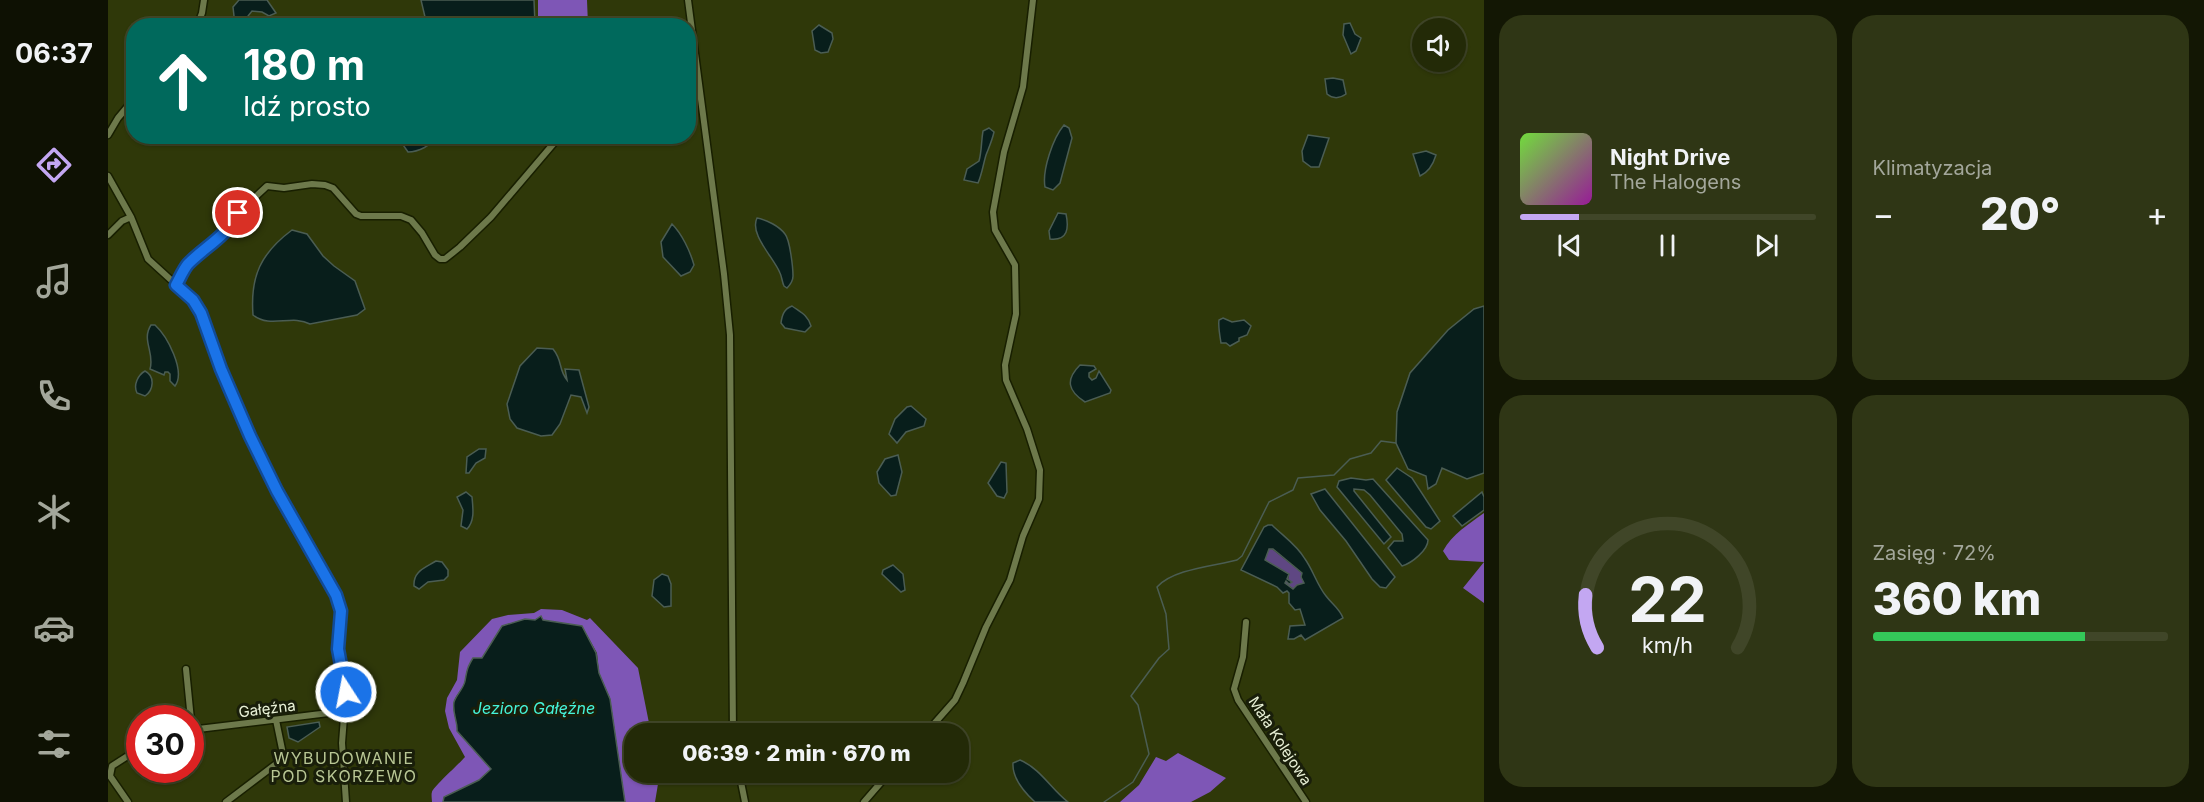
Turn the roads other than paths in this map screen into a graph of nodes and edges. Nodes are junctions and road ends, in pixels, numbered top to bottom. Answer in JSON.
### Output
{"nodes":[{"id":1,"x":204,"y":0,"type":"edge"},
{"id":2,"x":688,"y":0,"type":"edge"},
{"id":3,"x":1033,"y":0,"type":"edge"},
{"id":4,"x":200,"y":18,"type":"edge"},
{"id":5,"x":690,"y":18,"type":"edge"},
{"id":6,"x":696,"y":59,"type":"edge"},
{"id":7,"x":698,"y":74,"type":"joint"},
{"id":8,"x":126,"y":108,"type":"edge"},
{"id":9,"x":108,"y":135,"type":"edge"},
{"id":10,"x":553,"y":144,"type":"edge"},
{"id":11,"x":108,"y":176,"type":"edge"},
{"id":12,"x":131,"y":218,"type":"junction"},
{"id":13,"x":108,"y":235,"type":"edge"},
{"id":14,"x":176,"y":285,"type":"junction"},
{"id":15,"x":1246,"y":622,"type":"dead end"},
{"id":16,"x":186,"y":669,"type":"dead end"},
{"id":17,"x":189,"y":705,"type":"edge"},
{"id":18,"x":345,"y":711,"type":"junction"},
{"id":19,"x":276,"y":720,"type":"junction"},
{"id":20,"x":733,"y":723,"type":"edge"},
{"id":21,"x":935,"y":723,"type":"edge"},
{"id":22,"x":204,"y":728,"type":"edge"},
{"id":23,"x":126,"y":757,"type":"edge"},
{"id":24,"x":741,"y":783,"type":"edge"},
{"id":25,"x":880,"y":783,"type":"edge"},
{"id":26,"x":128,"y":802,"type":"edge"},
{"id":27,"x":226,"y":802,"type":"edge"},
{"id":28,"x":346,"y":802,"type":"edge"},
{"id":29,"x":745,"y":802,"type":"edge"},
{"id":30,"x":864,"y":802,"type":"edge"},
{"id":31,"x":1306,"y":802,"type":"edge"}],
"edges":[{"from":1,"to":4,"type":"street"},
{"from":2,"to":5,"type":"street"},
{"from":3,"to":21,"type":"street"},
{"from":6,"to":7,"type":"street"},
{"from":7,"to":20,"type":"street"},
{"from":8,"to":9,"type":"street"},
{"from":10,"to":14,"type":"street"},
{"from":11,"to":12,"type":"street"},
{"from":12,"to":13,"type":"street"},
{"from":12,"to":14,"type":"street"},
{"from":14,"to":18,"type":"street"},
{"from":15,"to":31,"type":"street","name":"Mała Kolejowa"},
{"from":16,"to":17,"type":"street","name":"Gałęźna"},
{"from":18,"to":19,"type":"street","name":"Gałęźna"},
{"from":18,"to":28,"type":"street"},
{"from":19,"to":22,"type":"street","name":"Gałęźna"},
{"from":19,"to":27,"type":"street"},
{"from":23,"to":26,"type":"street"},
{"from":24,"to":29,"type":"street"},
{"from":25,"to":30,"type":"street"}]}
